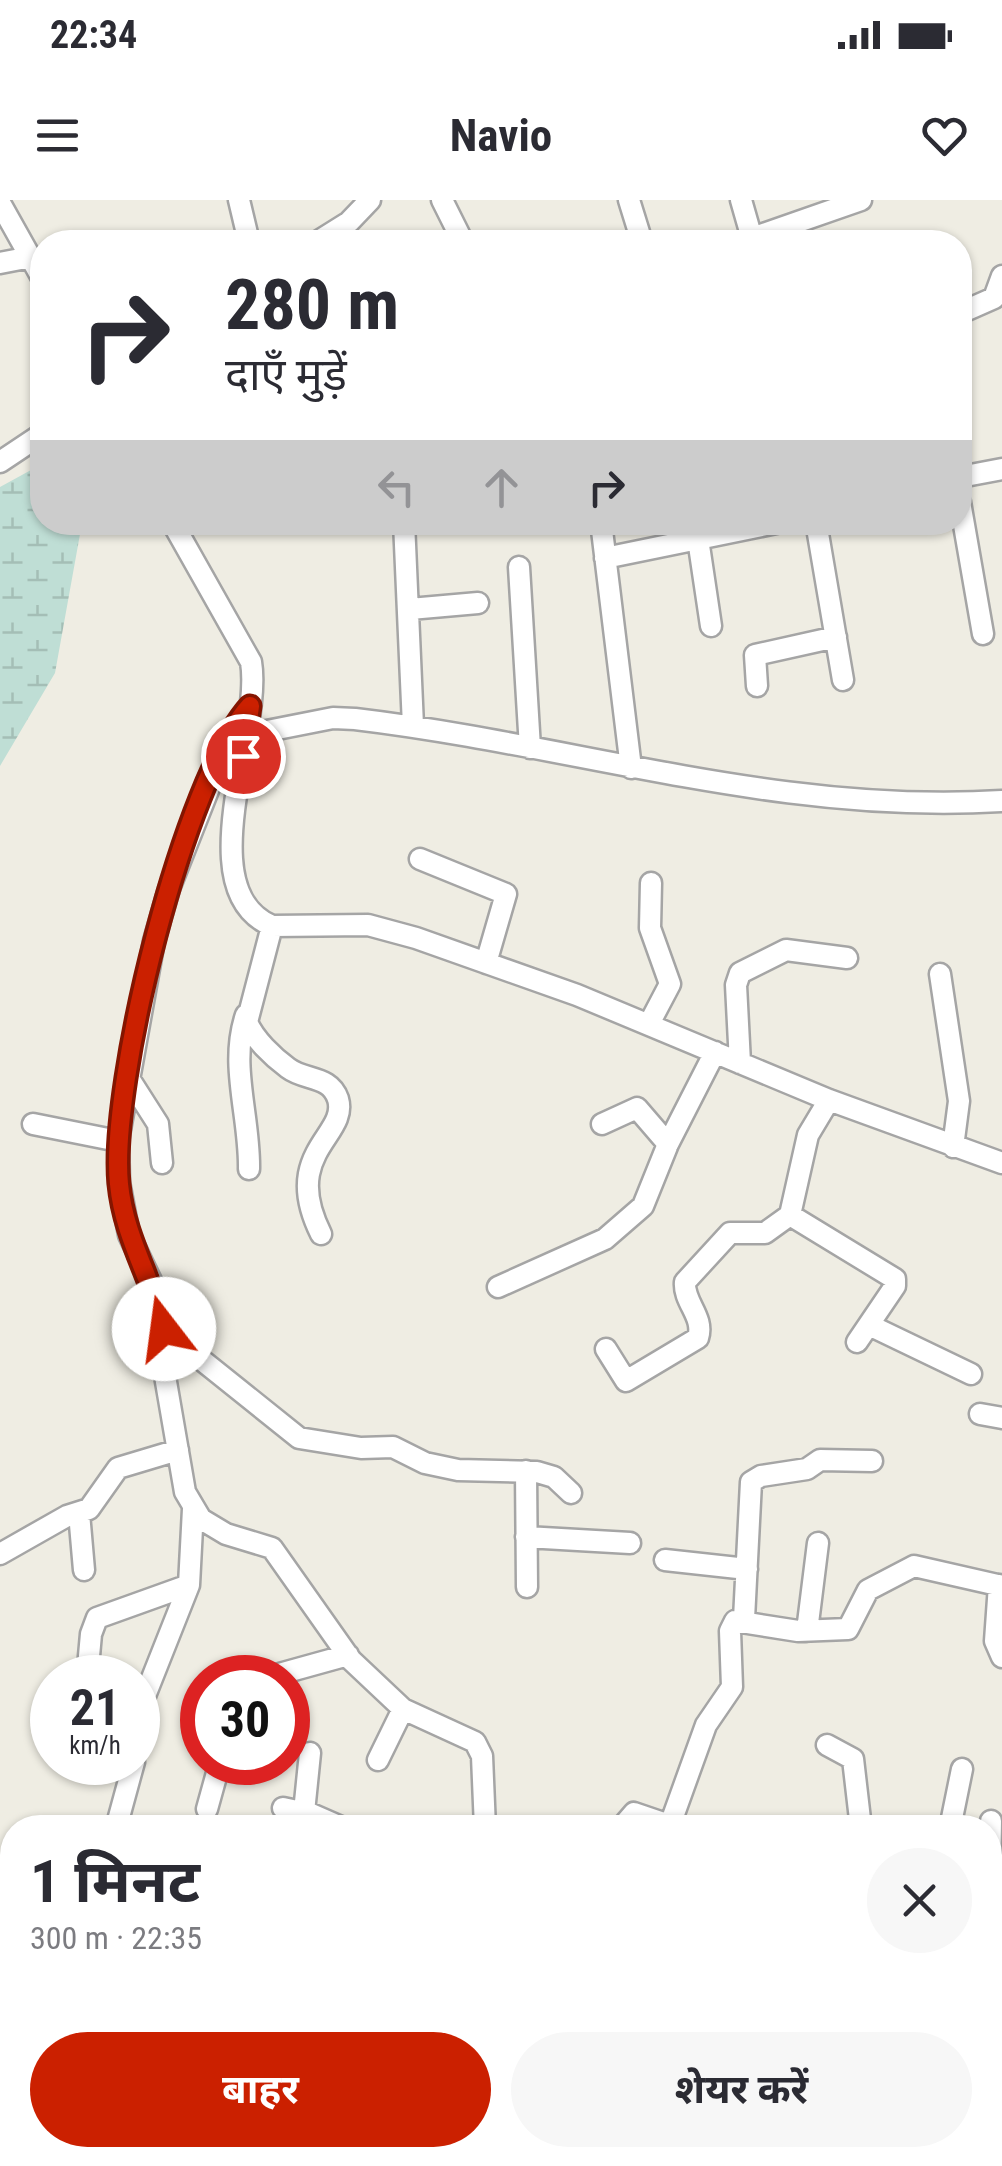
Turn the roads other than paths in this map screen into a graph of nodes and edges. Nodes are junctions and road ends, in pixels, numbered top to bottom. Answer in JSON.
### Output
{"nodes":[{"id":1,"x":239,"y":200,"type":"edge"},
{"id":2,"x":370,"y":200,"type":"edge"},
{"id":3,"x":442,"y":200,"type":"edge"},
{"id":4,"x":629,"y":200,"type":"edge"},
{"id":5,"x":741,"y":200,"type":"edge"},
{"id":6,"x":861,"y":200,"type":"edge"},
{"id":7,"x":0,"y":203,"type":"edge"},
{"id":8,"x":246,"y":230,"type":"edge"},
{"id":9,"x":336,"y":230,"type":"edge"},
{"id":10,"x":457,"y":230,"type":"edge"},
{"id":11,"x":638,"y":230,"type":"edge"},
{"id":12,"x":750,"y":230,"type":"edge"},
{"id":13,"x":780,"y":230,"type":"edge"},
{"id":14,"x":30,"y":255,"type":"edge"},
{"id":15,"x":30,"y":257,"type":"edge"},
{"id":16,"x":0,"y":263,"type":"edge"},
{"id":17,"x":1002,"y":276,"type":"edge"},
{"id":18,"x":998,"y":298,"type":"edge"},
{"id":19,"x":972,"y":308,"type":"edge"},
{"id":20,"x":30,"y":442,"type":"edge"},
{"id":21,"x":0,"y":462,"type":"edge"},
{"id":22,"x":1002,"y":469,"type":"edge"},
{"id":23,"x":972,"y":475,"type":"edge"},
{"id":24,"x":180,"y":535,"type":"edge"},
{"id":25,"x":405,"y":535,"type":"edge"},
{"id":26,"x":602,"y":535,"type":"edge"},
{"id":27,"x":721,"y":535,"type":"edge"},
{"id":28,"x":818,"y":535,"type":"edge"},
{"id":29,"x":966,"y":535,"type":"edge"},
{"id":30,"x":698,"y":540,"type":"junction"},
{"id":31,"x":605,"y":558,"type":"junction"},
{"id":32,"x":520,"y":566,"type":"dead end"},
{"id":33,"x":478,"y":603,"type":"dead end"},
{"id":34,"x":410,"y":609,"type":"junction"},
{"id":35,"x":711,"y":626,"type":"dead end"},
{"id":36,"x":982,"y":634,"type":"dead end"},
{"id":37,"x":836,"y":637,"type":"junction"},
{"id":38,"x":843,"y":680,"type":"dead end"},
{"id":39,"x":757,"y":686,"type":"dead end"},
{"id":40,"x":250,"y":706,"type":"junction"},
{"id":41,"x":413,"y":726,"type":"junction"},
{"id":42,"x":247,"y":736,"type":"junction"},
{"id":43,"x":530,"y":748,"type":"junction"},
{"id":44,"x":630,"y":768,"type":"junction"},
{"id":45,"x":1002,"y":800,"type":"edge"},
{"id":46,"x":420,"y":859,"type":"dead end"},
{"id":47,"x":651,"y":883,"type":"dead end"},
{"id":48,"x":272,"y":926,"type":"junction"},
{"id":49,"x":847,"y":958,"type":"dead end"},
{"id":50,"x":486,"y":963,"type":"junction"},
{"id":51,"x":940,"y":974,"type":"dead end"},
{"id":52,"x":246,"y":1015,"type":"junction"},
{"id":53,"x":649,"y":1024,"type":"junction"},
{"id":54,"x":715,"y":1052,"type":"junction"},
{"id":55,"x":740,"y":1062,"type":"junction"},
{"id":56,"x":128,"y":1076,"type":"junction"},
{"id":57,"x":829,"y":1100,"type":"junction"},
{"id":58,"x":32,"y":1124,"type":"dead end"},
{"id":59,"x":602,"y":1124,"type":"dead end"},
{"id":60,"x":118,"y":1141,"type":"junction"},
{"id":61,"x":668,"y":1144,"type":"junction"},
{"id":62,"x":953,"y":1147,"type":"junction"},
{"id":63,"x":162,"y":1162,"type":"dead end"},
{"id":64,"x":1002,"y":1163,"type":"edge"},
{"id":65,"x":250,"y":1169,"type":"dead end"},
{"id":66,"x":790,"y":1215,"type":"junction"},
{"id":67,"x":322,"y":1234,"type":"dead end"},
{"id":68,"x":498,"y":1287,"type":"dead end"},
{"id":69,"x":164,"y":1329,"type":"junction"},
{"id":70,"x":606,"y":1349,"type":"dead end"},
{"id":71,"x":971,"y":1374,"type":"dead end"},
{"id":72,"x":980,"y":1414,"type":"dead end"},
{"id":73,"x":1002,"y":1418,"type":"edge"},
{"id":74,"x":178,"y":1450,"type":"junction"},
{"id":75,"x":872,"y":1460,"type":"dead end"},
{"id":76,"x":526,"y":1471,"type":"junction"},
{"id":77,"x":571,"y":1493,"type":"dead end"},
{"id":78,"x":193,"y":1510,"type":"junction"},
{"id":79,"x":79,"y":1513,"type":"junction"},
{"id":80,"x":526,"y":1537,"type":"junction"},
{"id":81,"x":818,"y":1542,"type":"dead end"},
{"id":82,"x":630,"y":1543,"type":"dead end"},
{"id":83,"x":0,"y":1554,"type":"edge"},
{"id":84,"x":665,"y":1560,"type":"dead end"},
{"id":85,"x":747,"y":1569,"type":"junction"},
{"id":86,"x":84,"y":1570,"type":"dead end"},
{"id":87,"x":189,"y":1585,"type":"junction"},
{"id":88,"x":1001,"y":1586,"type":"edge"},
{"id":89,"x":527,"y":1587,"type":"dead end"},
{"id":90,"x":744,"y":1620,"type":"junction"},
{"id":91,"x":806,"y":1631,"type":"junction"},
{"id":92,"x":89,"y":1655,"type":"edge"},
{"id":93,"x":348,"y":1655,"type":"junction"},
{"id":94,"x":1002,"y":1657,"type":"edge"},
{"id":95,"x":160,"y":1658,"type":"edge"},
{"id":96,"x":310,"y":1666,"type":"edge"},
{"id":97,"x":402,"y":1709,"type":"junction"},
{"id":98,"x":827,"y":1745,"type":"dead end"},
{"id":99,"x":378,"y":1760,"type":"dead end"},
{"id":100,"x":962,"y":1770,"type":"dead end"},
{"id":101,"x":128,"y":1785,"type":"edge"},
{"id":102,"x":214,"y":1785,"type":"edge"},
{"id":103,"x":300,"y":1785,"type":"edge"},
{"id":104,"x":208,"y":1808,"type":"dead end"},
{"id":105,"x":120,"y":1815,"type":"edge"},
{"id":106,"x":307,"y":1815,"type":"edge"},
{"id":107,"x":484,"y":1815,"type":"edge"},
{"id":108,"x":677,"y":1815,"type":"edge"},
{"id":109,"x":859,"y":1815,"type":"edge"},
{"id":110,"x":953,"y":1815,"type":"edge"}],
"edges":[{"from":1,"to":8,"type":"street"},
{"from":2,"to":9,"type":"street"},
{"from":3,"to":10,"type":"street"},
{"from":4,"to":11,"type":"street"},
{"from":5,"to":12,"type":"street"},
{"from":6,"to":13,"type":"street"},
{"from":7,"to":14,"type":"street"},
{"from":15,"to":16,"type":"street"},
{"from":17,"to":18,"type":"street"},
{"from":18,"to":19,"type":"street"},
{"from":20,"to":21,"type":"street"},
{"from":22,"to":23,"type":"street"},
{"from":24,"to":40,"type":"street"},
{"from":25,"to":34,"type":"street"},
{"from":26,"to":31,"type":"street"},
{"from":27,"to":30,"type":"street"},
{"from":28,"to":37,"type":"street"},
{"from":29,"to":36,"type":"street"},
{"from":30,"to":31,"type":"street"},
{"from":30,"to":35,"type":"street"},
{"from":31,"to":44,"type":"street"},
{"from":32,"to":43,"type":"street"},
{"from":33,"to":34,"type":"street"},
{"from":34,"to":41,"type":"street"},
{"from":37,"to":38,"type":"street"},
{"from":37,"to":39,"type":"street"},
{"from":40,"to":42,"type":"street"},
{"from":40,"to":56,"type":"street"},
{"from":41,"to":42,"type":"street"},
{"from":41,"to":43,"type":"street"},
{"from":42,"to":48,"type":"street"},
{"from":43,"to":44,"type":"street"},
{"from":44,"to":45,"type":"street"},
{"from":46,"to":50,"type":"street"},
{"from":47,"to":53,"type":"street"},
{"from":48,"to":50,"type":"street"},
{"from":48,"to":52,"type":"street"},
{"from":49,"to":55,"type":"street"},
{"from":50,"to":53,"type":"street"},
{"from":51,"to":62,"type":"street"},
{"from":52,"to":65,"type":"street"},
{"from":52,"to":67,"type":"street"},
{"from":53,"to":54,"type":"street"},
{"from":54,"to":55,"type":"street"},
{"from":54,"to":61,"type":"street"},
{"from":55,"to":57,"type":"street"},
{"from":56,"to":60,"type":"street"},
{"from":56,"to":63,"type":"street"},
{"from":57,"to":62,"type":"street"},
{"from":57,"to":66,"type":"street"},
{"from":58,"to":60,"type":"street"},
{"from":59,"to":61,"type":"street"},
{"from":60,"to":69,"type":"street"},
{"from":61,"to":68,"type":"street"},
{"from":62,"to":64,"type":"street"},
{"from":66,"to":70,"type":"street"},
{"from":66,"to":71,"type":"street"},
{"from":69,"to":74,"type":"street"},
{"from":69,"to":76,"type":"street"},
{"from":72,"to":73,"type":"street"},
{"from":74,"to":78,"type":"street"},
{"from":74,"to":79,"type":"street"},
{"from":75,"to":85,"type":"street"},
{"from":76,"to":77,"type":"street"},
{"from":76,"to":80,"type":"street"},
{"from":78,"to":87,"type":"street"},
{"from":78,"to":93,"type":"street"},
{"from":79,"to":83,"type":"street"},
{"from":79,"to":86,"type":"street"},
{"from":80,"to":82,"type":"street"},
{"from":80,"to":89,"type":"street"},
{"from":81,"to":91,"type":"street"},
{"from":84,"to":85,"type":"street"},
{"from":85,"to":90,"type":"street"},
{"from":87,"to":92,"type":"street"},
{"from":87,"to":95,"type":"street"},
{"from":88,"to":91,"type":"street"},
{"from":88,"to":94,"type":"street"},
{"from":90,"to":91,"type":"street"},
{"from":90,"to":108,"type":"street"},
{"from":93,"to":96,"type":"street"},
{"from":93,"to":97,"type":"street"},
{"from":97,"to":99,"type":"street"},
{"from":97,"to":107,"type":"street"},
{"from":98,"to":109,"type":"street"},
{"from":100,"to":110,"type":"street"},
{"from":101,"to":105,"type":"street"},
{"from":102,"to":104,"type":"street"},
{"from":103,"to":106,"type":"street"}]}
